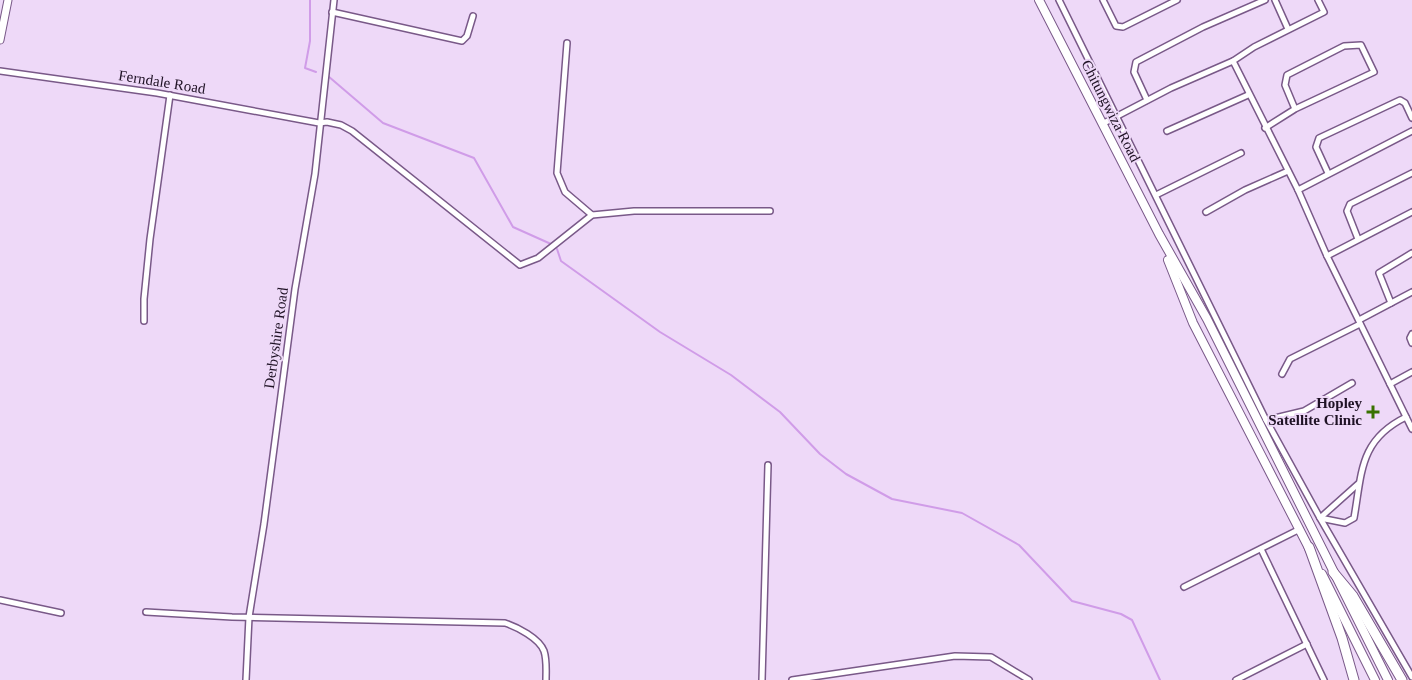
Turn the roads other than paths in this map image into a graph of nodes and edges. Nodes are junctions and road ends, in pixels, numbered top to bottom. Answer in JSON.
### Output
{"nodes":[{"id":1,"x":8,"y":0,"type":"edge"},
{"id":2,"x":334,"y":0,"type":"edge"},
{"id":3,"x":1039,"y":0,"type":"edge"},
{"id":4,"x":1059,"y":0,"type":"edge"},
{"id":5,"x":1103,"y":0,"type":"edge"},
{"id":6,"x":1177,"y":0,"type":"edge"},
{"id":7,"x":1265,"y":0,"type":"edge"},
{"id":8,"x":1275,"y":0,"type":"edge"},
{"id":9,"x":1318,"y":0,"type":"edge"},
{"id":10,"x":332,"y":12,"type":"junction"},
{"id":11,"x":473,"y":16,"type":"dead end"},
{"id":12,"x":1288,"y":29,"type":"junction"},
{"id":13,"x":0,"y":40,"type":"edge"},
{"id":14,"x":568,"y":43,"type":"dead end"},
{"id":15,"x":1233,"y":61,"type":"junction"},
{"id":16,"x":0,"y":71,"type":"edge"},
{"id":17,"x":1248,"y":95,"type":"junction"},
{"id":18,"x":170,"y":96,"type":"junction"},
{"id":19,"x":1147,"y":100,"type":"junction"},
{"id":20,"x":1295,"y":109,"type":"junction"},
{"id":21,"x":1118,"y":116,"type":"junction"},
{"id":22,"x":1412,"y":118,"type":"edge"},
{"id":23,"x":319,"y":123,"type":"junction"},
{"id":24,"x":1102,"y":124,"type":"junction"},
{"id":25,"x":1265,"y":128,"type":"junction"},
{"id":26,"x":1167,"y":131,"type":"dead end"},
{"id":27,"x":1412,"y":131,"type":"edge"},
{"id":28,"x":1241,"y":152,"type":"dead end"},
{"id":29,"x":1288,"y":171,"type":"junction"},
{"id":30,"x":1328,"y":173,"type":"junction"},
{"id":31,"x":1412,"y":173,"type":"edge"},
{"id":32,"x":1298,"y":190,"type":"junction"},
{"id":33,"x":1156,"y":195,"type":"junction"},
{"id":34,"x":770,"y":210,"type":"dead end"},
{"id":35,"x":1206,"y":212,"type":"dead end"},
{"id":36,"x":1412,"y":212,"type":"edge"},
{"id":37,"x":592,"y":215,"type":"junction"},
{"id":38,"x":1158,"y":234,"type":"junction"},
{"id":39,"x":1358,"y":239,"type":"junction"},
{"id":40,"x":1412,"y":253,"type":"edge"},
{"id":41,"x":1327,"y":256,"type":"junction"},
{"id":42,"x":1412,"y":292,"type":"edge"},
{"id":43,"x":1391,"y":303,"type":"junction"},
{"id":44,"x":144,"y":321,"type":"dead end"},
{"id":45,"x":1360,"y":322,"type":"junction"},
{"id":46,"x":1412,"y":334,"type":"edge"},
{"id":47,"x":1412,"y":343,"type":"edge"},
{"id":48,"x":1412,"y":372,"type":"edge"},
{"id":49,"x":1282,"y":374,"type":"dead end"},
{"id":50,"x":1352,"y":383,"type":"dead end"},
{"id":51,"x":1390,"y":384,"type":"junction"},
{"id":52,"x":1406,"y":417,"type":"junction"},
{"id":53,"x":1266,"y":420,"type":"junction"},
{"id":54,"x":1412,"y":429,"type":"edge"},
{"id":55,"x":768,"y":465,"type":"dead end"},
{"id":56,"x":1359,"y":483,"type":"junction"},
{"id":57,"x":1320,"y":518,"type":"junction"},
{"id":58,"x":1300,"y":529,"type":"junction"},
{"id":59,"x":1309,"y":547,"type":"junction"},
{"id":60,"x":1261,"y":549,"type":"junction"},
{"id":61,"x":1332,"y":572,"type":"junction"},
{"id":62,"x":1184,"y":588,"type":"dead end"},
{"id":63,"x":0,"y":600,"type":"edge"},
{"id":64,"x":146,"y":612,"type":"dead end"},
{"id":65,"x":61,"y":613,"type":"dead end"},
{"id":66,"x":249,"y":617,"type":"junction"},
{"id":67,"x":1307,"y":644,"type":"junction"},
{"id":68,"x":1412,"y":677,"type":"edge"},
{"id":69,"x":246,"y":680,"type":"edge"},
{"id":70,"x":546,"y":680,"type":"edge"},
{"id":71,"x":762,"y":680,"type":"edge"},
{"id":72,"x":792,"y":680,"type":"edge"},
{"id":73,"x":1029,"y":680,"type":"edge"},
{"id":74,"x":1236,"y":680,"type":"edge"},
{"id":75,"x":1324,"y":680,"type":"edge"},
{"id":76,"x":1354,"y":680,"type":"edge"},
{"id":77,"x":1375,"y":680,"type":"edge"},
{"id":78,"x":1388,"y":680,"type":"edge"},
{"id":79,"x":1402,"y":680,"type":"edge"}],
"edges":[{"from":1,"to":13,"type":"main road"},
{"from":2,"to":10,"type":"street","name":"Derbyshire Road"},
{"from":3,"to":24,"type":"main road","name":"Chitungwiza Road"},
{"from":4,"to":21,"type":"street"},
{"from":5,"to":6,"type":"street"},
{"from":7,"to":19,"type":"street"},
{"from":8,"to":12,"type":"street"},
{"from":9,"to":12,"type":"street"},
{"from":10,"to":11,"type":"street"},
{"from":10,"to":23,"type":"street","name":"Derbyshire Road"},
{"from":12,"to":15,"type":"street"},
{"from":14,"to":37,"type":"street"},
{"from":15,"to":17,"type":"street"},
{"from":15,"to":19,"type":"street"},
{"from":16,"to":18,"type":"street","name":"Ferndale Road"},
{"from":17,"to":25,"type":"street"},
{"from":17,"to":26,"type":"street"},
{"from":18,"to":23,"type":"street","name":"Ferndale Road"},
{"from":18,"to":44,"type":"street"},
{"from":19,"to":21,"type":"street"},
{"from":20,"to":20,"type":"street"},
{"from":20,"to":25,"type":"street"},
{"from":21,"to":24,"type":"street"},
{"from":21,"to":33,"type":"street"},
{"from":22,"to":30,"type":"street"},
{"from":23,"to":37,"type":"street","name":"Ferndale Road"},
{"from":23,"to":66,"type":"street","name":"Derbyshire Road"},
{"from":24,"to":38,"type":"main road","name":"Chitungwiza Road"},
{"from":25,"to":29,"type":"street"},
{"from":27,"to":30,"type":"street"},
{"from":28,"to":33,"type":"street"},
{"from":29,"to":32,"type":"street"},
{"from":29,"to":35,"type":"street"},
{"from":30,"to":32,"type":"street"},
{"from":31,"to":39,"type":"street"},
{"from":32,"to":41,"type":"street"},
{"from":33,"to":53,"type":"street"},
{"from":34,"to":37,"type":"street"},
{"from":36,"to":39,"type":"street"},
{"from":38,"to":58,"type":"main road"},
{"from":38,"to":61,"type":"main road"},
{"from":39,"to":41,"type":"street"},
{"from":40,"to":43,"type":"street"},
{"from":41,"to":45,"type":"street"},
{"from":42,"to":43,"type":"street"},
{"from":43,"to":45,"type":"street"},
{"from":45,"to":49,"type":"street"},
{"from":45,"to":51,"type":"street"},
{"from":46,"to":47,"type":"street"},
{"from":48,"to":51,"type":"street"},
{"from":50,"to":53,"type":"street"},
{"from":51,"to":52,"type":"street"},
{"from":52,"to":54,"type":"street"},
{"from":52,"to":56,"type":"street"},
{"from":53,"to":57,"type":"street"},
{"from":55,"to":71,"type":"street"},
{"from":56,"to":57,"type":"street"},
{"from":56,"to":57,"type":"street"},
{"from":57,"to":68,"type":"street"},
{"from":58,"to":59,"type":"main road"},
{"from":58,"to":60,"type":"street"},
{"from":59,"to":76,"type":"highway"},
{"from":59,"to":77,"type":"main road"},
{"from":60,"to":62,"type":"street"},
{"from":60,"to":67,"type":"street"},
{"from":61,"to":78,"type":"main road"},
{"from":61,"to":79,"type":"highway"},
{"from":63,"to":65,"type":"street"},
{"from":64,"to":66,"type":"street"},
{"from":66,"to":69,"type":"street","name":"Derbyshire Road"},
{"from":66,"to":70,"type":"street"},
{"from":67,"to":74,"type":"street"},
{"from":67,"to":75,"type":"street"},
{"from":72,"to":73,"type":"street"}]}
